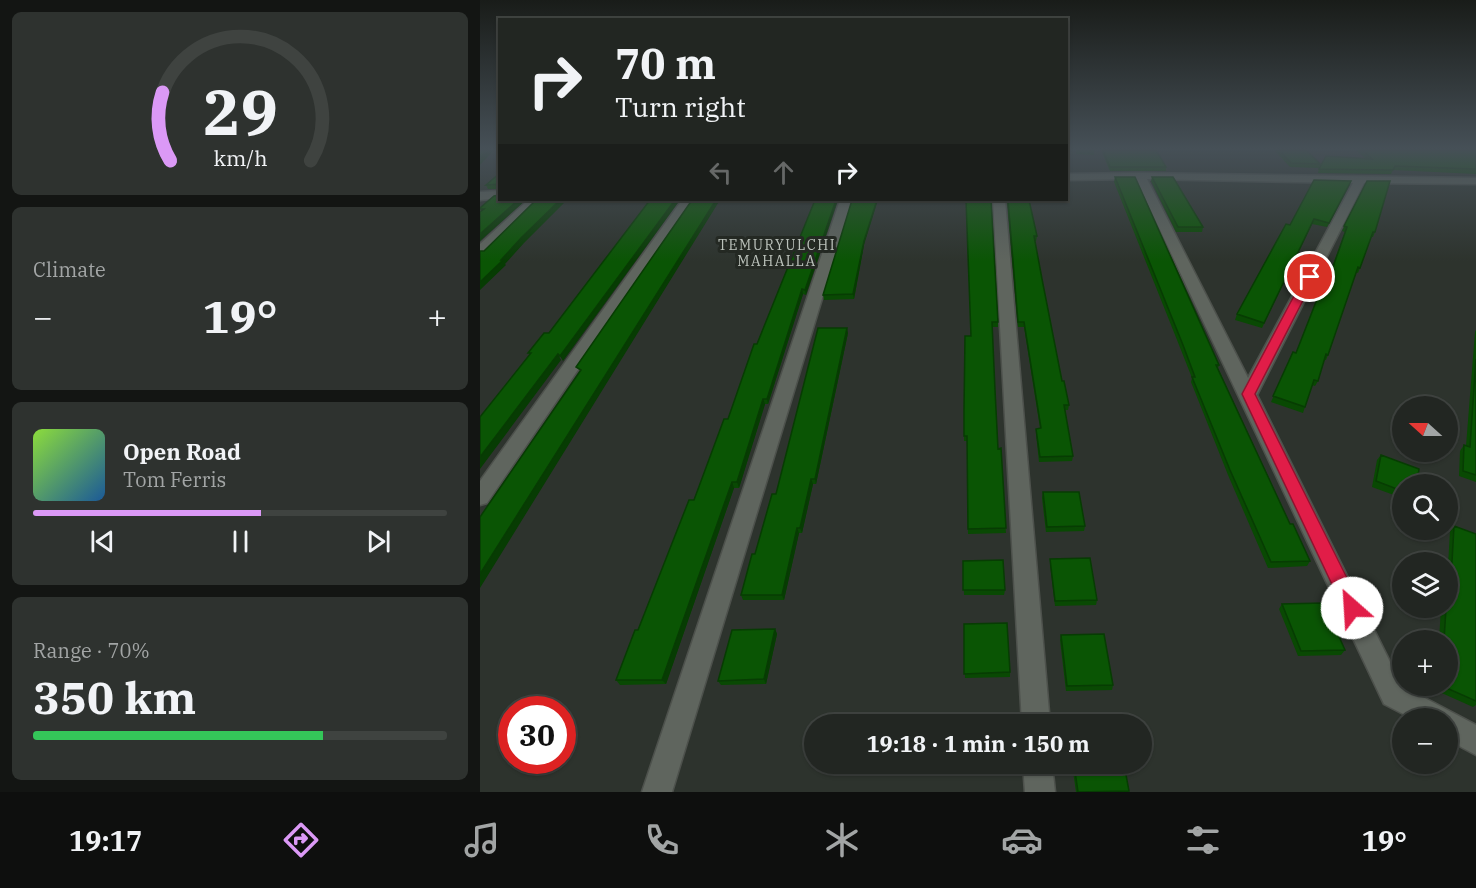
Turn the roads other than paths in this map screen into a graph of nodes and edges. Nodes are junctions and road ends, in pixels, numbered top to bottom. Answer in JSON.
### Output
{"nodes":[{"id":1,"x":1145,"y":187,"type":"edge"},
{"id":2,"x":1355,"y":187,"type":"edge"},
{"id":3,"x":498,"y":194,"type":"edge"},
{"id":4,"x":480,"y":196,"type":"edge"},
{"id":5,"x":533,"y":201,"type":"edge"},
{"id":6,"x":687,"y":201,"type":"edge"},
{"id":7,"x":846,"y":201,"type":"edge"},
{"id":8,"x":999,"y":201,"type":"edge"},
{"id":9,"x":480,"y":252,"type":"edge"},
{"id":10,"x":1248,"y":394,"type":"junction"},
{"id":11,"x":480,"y":497,"type":"edge"},
{"id":12,"x":1419,"y":708,"type":"edge"},
{"id":13,"x":1035,"y":714,"type":"edge"},
{"id":14,"x":1458,"y":731,"type":"edge"},
{"id":15,"x":1476,"y":741,"type":"edge"},
{"id":16,"x":1039,"y":774,"type":"edge"},
{"id":17,"x":657,"y":792,"type":"edge"},
{"id":18,"x":1040,"y":792,"type":"edge"}],
"edges":[{"from":1,"to":10,"type":"street"},
{"from":2,"to":10,"type":"street"},
{"from":3,"to":4,"type":"street"},
{"from":5,"to":9,"type":"street"},
{"from":6,"to":11,"type":"street"},
{"from":7,"to":17,"type":"street"},
{"from":8,"to":13,"type":"street"},
{"from":10,"to":12,"type":"street"},
{"from":14,"to":15,"type":"street"},
{"from":16,"to":18,"type":"street"}]}
